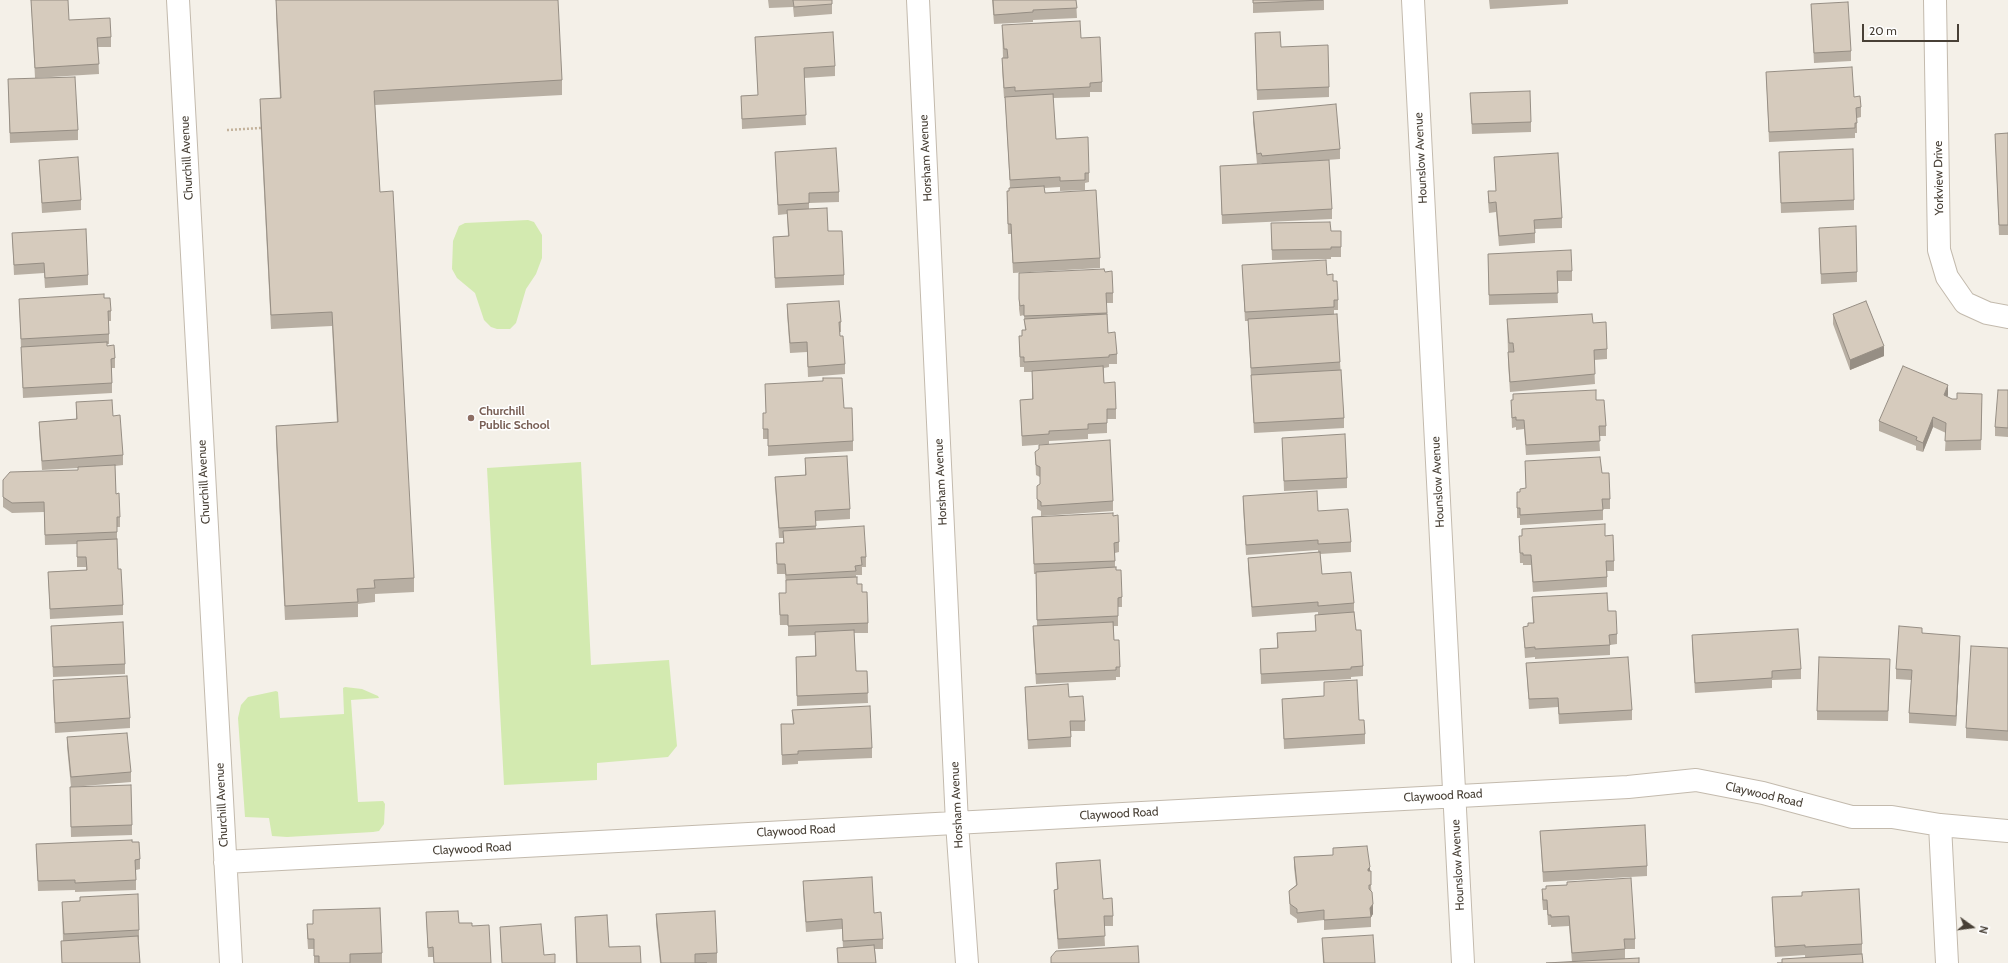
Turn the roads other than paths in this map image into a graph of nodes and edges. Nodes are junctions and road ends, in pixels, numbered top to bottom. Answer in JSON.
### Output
{"nodes":[{"id":1,"x":178,"y":0,"type":"edge"},
{"id":2,"x":918,"y":0,"type":"edge"},
{"id":3,"x":1413,"y":0,"type":"edge"},
{"id":4,"x":1935,"y":0,"type":"edge"},
{"id":5,"x":2008,"y":317,"type":"edge"},
{"id":6,"x":1454,"y":796,"type":"junction"},
{"id":7,"x":957,"y":823,"type":"junction"},
{"id":8,"x":1940,"y":825,"type":"junction"},
{"id":9,"x":2008,"y":831,"type":"edge"},
{"id":10,"x":225,"y":862,"type":"junction"},
{"id":11,"x":231,"y":963,"type":"edge"},
{"id":12,"x":966,"y":963,"type":"edge"},
{"id":13,"x":1463,"y":963,"type":"edge"},
{"id":14,"x":1947,"y":963,"type":"edge"}],
"edges":[{"from":1,"to":10,"type":"street","name":"Churchill Avenue"},
{"from":2,"to":7,"type":"street","name":"Horsham Avenue"},
{"from":3,"to":6,"type":"street","name":"Hounslow Avenue"},
{"from":4,"to":5,"type":"street","name":"Yorkview Drive"},
{"from":6,"to":7,"type":"street","name":"Claywood Road"},
{"from":6,"to":8,"type":"street","name":"Claywood Road"},
{"from":6,"to":13,"type":"street","name":"Hounslow Avenue"},
{"from":7,"to":10,"type":"street","name":"Claywood Road"},
{"from":7,"to":12,"type":"street","name":"Horsham Avenue"},
{"from":8,"to":9,"type":"street","name":"Claywood Road"},
{"from":8,"to":14,"type":"street"},
{"from":10,"to":11,"type":"street","name":"Churchill Avenue"}]}
